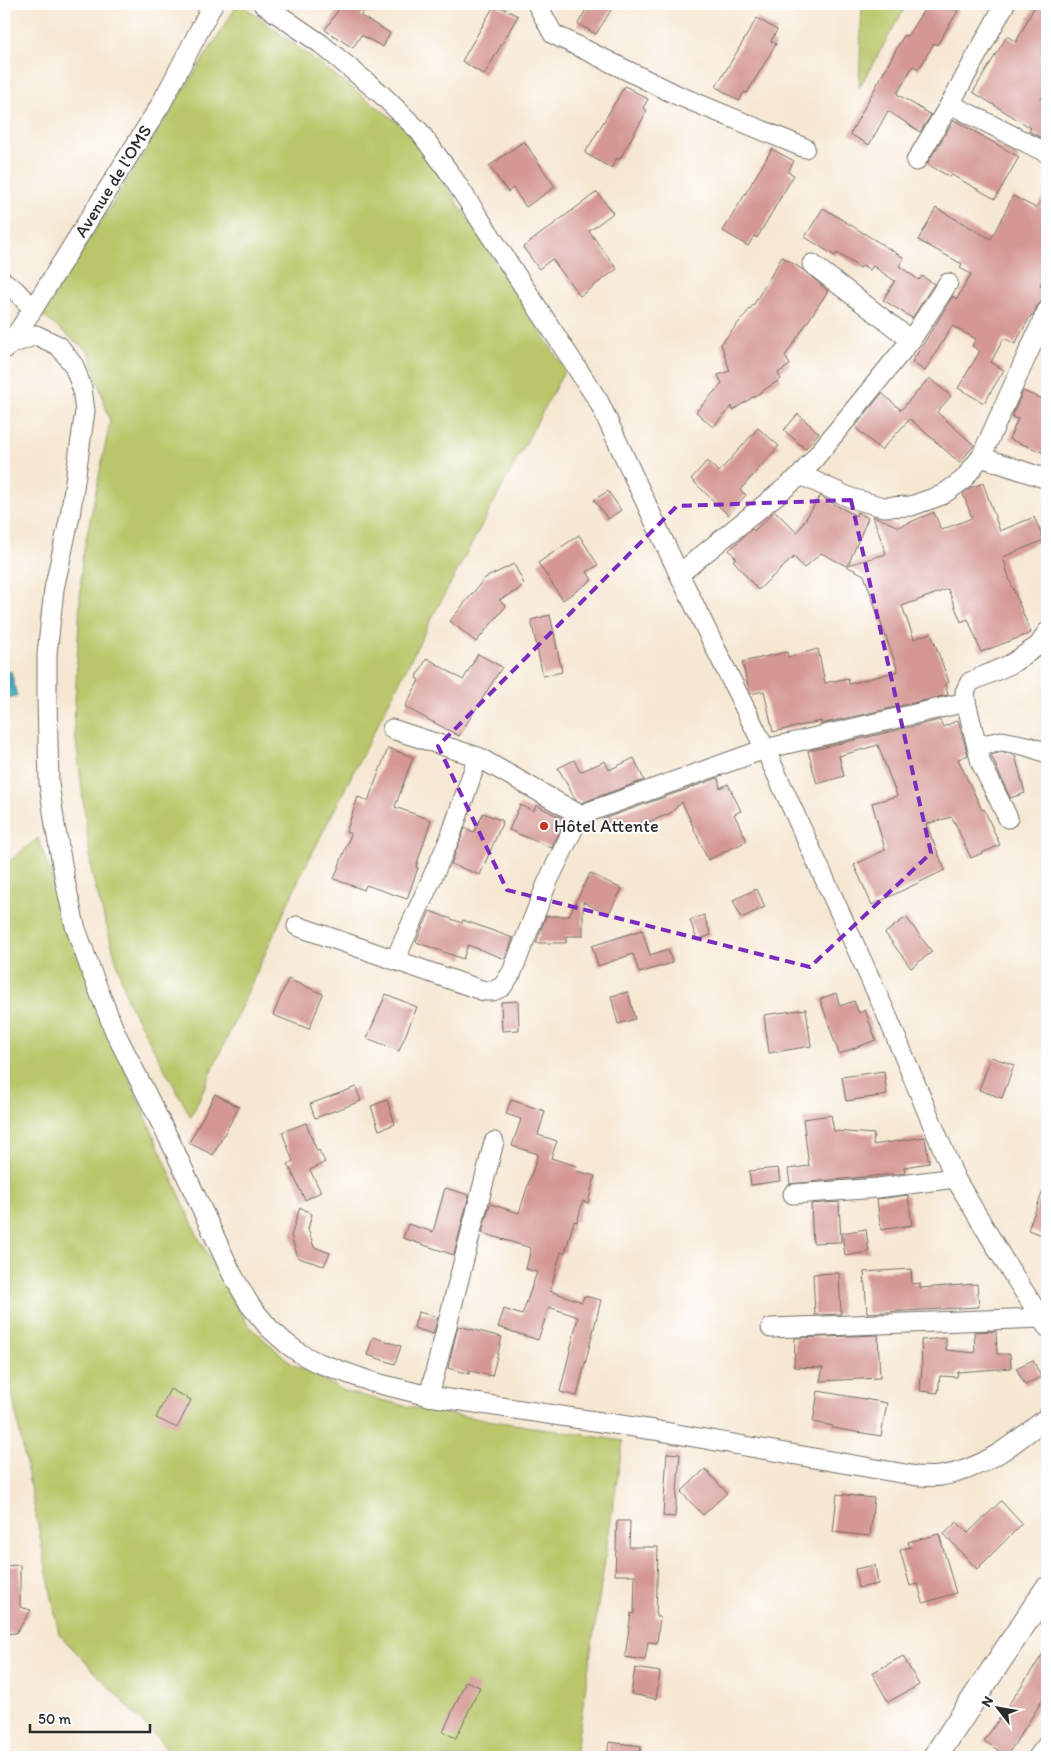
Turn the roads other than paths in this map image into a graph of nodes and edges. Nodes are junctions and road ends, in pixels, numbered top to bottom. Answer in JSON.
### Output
{"nodes":[{"id":1,"x":213,"y":4,"type":"edge"},
{"id":2,"x":263,"y":4,"type":"edge"},
{"id":3,"x":536,"y":4,"type":"edge"},
{"id":4,"x":1005,"y":4,"type":"edge"},
{"id":5,"x":950,"y":104,"type":"junction"},
{"id":6,"x":805,"y":148,"type":"dead end"},
{"id":7,"x":1047,"y":154,"type":"edge"},
{"id":8,"x":916,"y":161,"type":"dead end"},
{"id":9,"x":812,"y":264,"type":"dead end"},
{"id":10,"x":4,"y":282,"type":"edge"},
{"id":11,"x":948,"y":283,"type":"dead end"},
{"id":12,"x":33,"y":309,"type":"junction"},
{"id":13,"x":1047,"y":311,"type":"edge"},
{"id":14,"x":911,"y":340,"type":"junction"},
{"id":15,"x":6,"y":348,"type":"edge"},
{"id":16,"x":980,"y":457,"type":"junction"},
{"id":17,"x":801,"y":475,"type":"junction"},
{"id":18,"x":1047,"y":479,"type":"edge"},
{"id":19,"x":679,"y":574,"type":"junction"},
{"id":20,"x":1047,"y":632,"type":"edge"},
{"id":21,"x":966,"y":702,"type":"junction"},
{"id":22,"x":392,"y":730,"type":"dead end"},
{"id":23,"x":977,"y":746,"type":"junction"},
{"id":24,"x":765,"y":749,"type":"junction"},
{"id":25,"x":1047,"y":753,"type":"edge"},
{"id":26,"x":478,"y":757,"type":"junction"},
{"id":27,"x":580,"y":815,"type":"junction"},
{"id":28,"x":1008,"y":818,"type":"dead end"},
{"id":29,"x":297,"y":926,"type":"dead end"},
{"id":30,"x":395,"y":960,"type":"junction"},
{"id":31,"x":494,"y":1142,"type":"dead end"},
{"id":32,"x":955,"y":1178,"type":"junction"},
{"id":33,"x":793,"y":1194,"type":"dead end"},
{"id":34,"x":1044,"y":1322,"type":"edge"},
{"id":35,"x":771,"y":1328,"type":"dead end"},
{"id":36,"x":429,"y":1396,"type":"junction"},
{"id":37,"x":1047,"y":1417,"type":"edge"},
{"id":38,"x":1047,"y":1589,"type":"edge"},
{"id":39,"x":1047,"y":1745,"type":"edge"},
{"id":40,"x":935,"y":1757,"type":"edge"},
{"id":41,"x":1038,"y":1757,"type":"edge"}],
"edges":[{"from":1,"to":12,"type":"street","name":"Avenue de l'OMS"},
{"from":2,"to":19,"type":"street"},
{"from":3,"to":6,"type":"street"},
{"from":4,"to":5,"type":"street"},
{"from":5,"to":7,"type":"street"},
{"from":5,"to":8,"type":"street"},
{"from":9,"to":14,"type":"street"},
{"from":10,"to":12,"type":"street"},
{"from":11,"to":14,"type":"street"},
{"from":12,"to":15,"type":"street","name":"Avenue de l'OMS"},
{"from":13,"to":16,"type":"street"},
{"from":14,"to":17,"type":"street"},
{"from":15,"to":36,"type":"street"},
{"from":16,"to":17,"type":"street"},
{"from":16,"to":18,"type":"street"},
{"from":17,"to":19,"type":"street"},
{"from":19,"to":24,"type":"street"},
{"from":20,"to":21,"type":"street"},
{"from":21,"to":23,"type":"street"},
{"from":21,"to":24,"type":"street"},
{"from":22,"to":26,"type":"street"},
{"from":23,"to":25,"type":"street"},
{"from":23,"to":28,"type":"street"},
{"from":24,"to":27,"type":"street"},
{"from":24,"to":32,"type":"street"},
{"from":26,"to":27,"type":"street"},
{"from":26,"to":30,"type":"street"},
{"from":27,"to":30,"type":"street"},
{"from":29,"to":30,"type":"street"},
{"from":31,"to":36,"type":"street"},
{"from":32,"to":33,"type":"street"},
{"from":32,"to":34,"type":"street"},
{"from":34,"to":35,"type":"street"},
{"from":36,"to":37,"type":"street"},
{"from":38,"to":40,"type":"main road"},
{"from":39,"to":41,"type":"street"}]}
